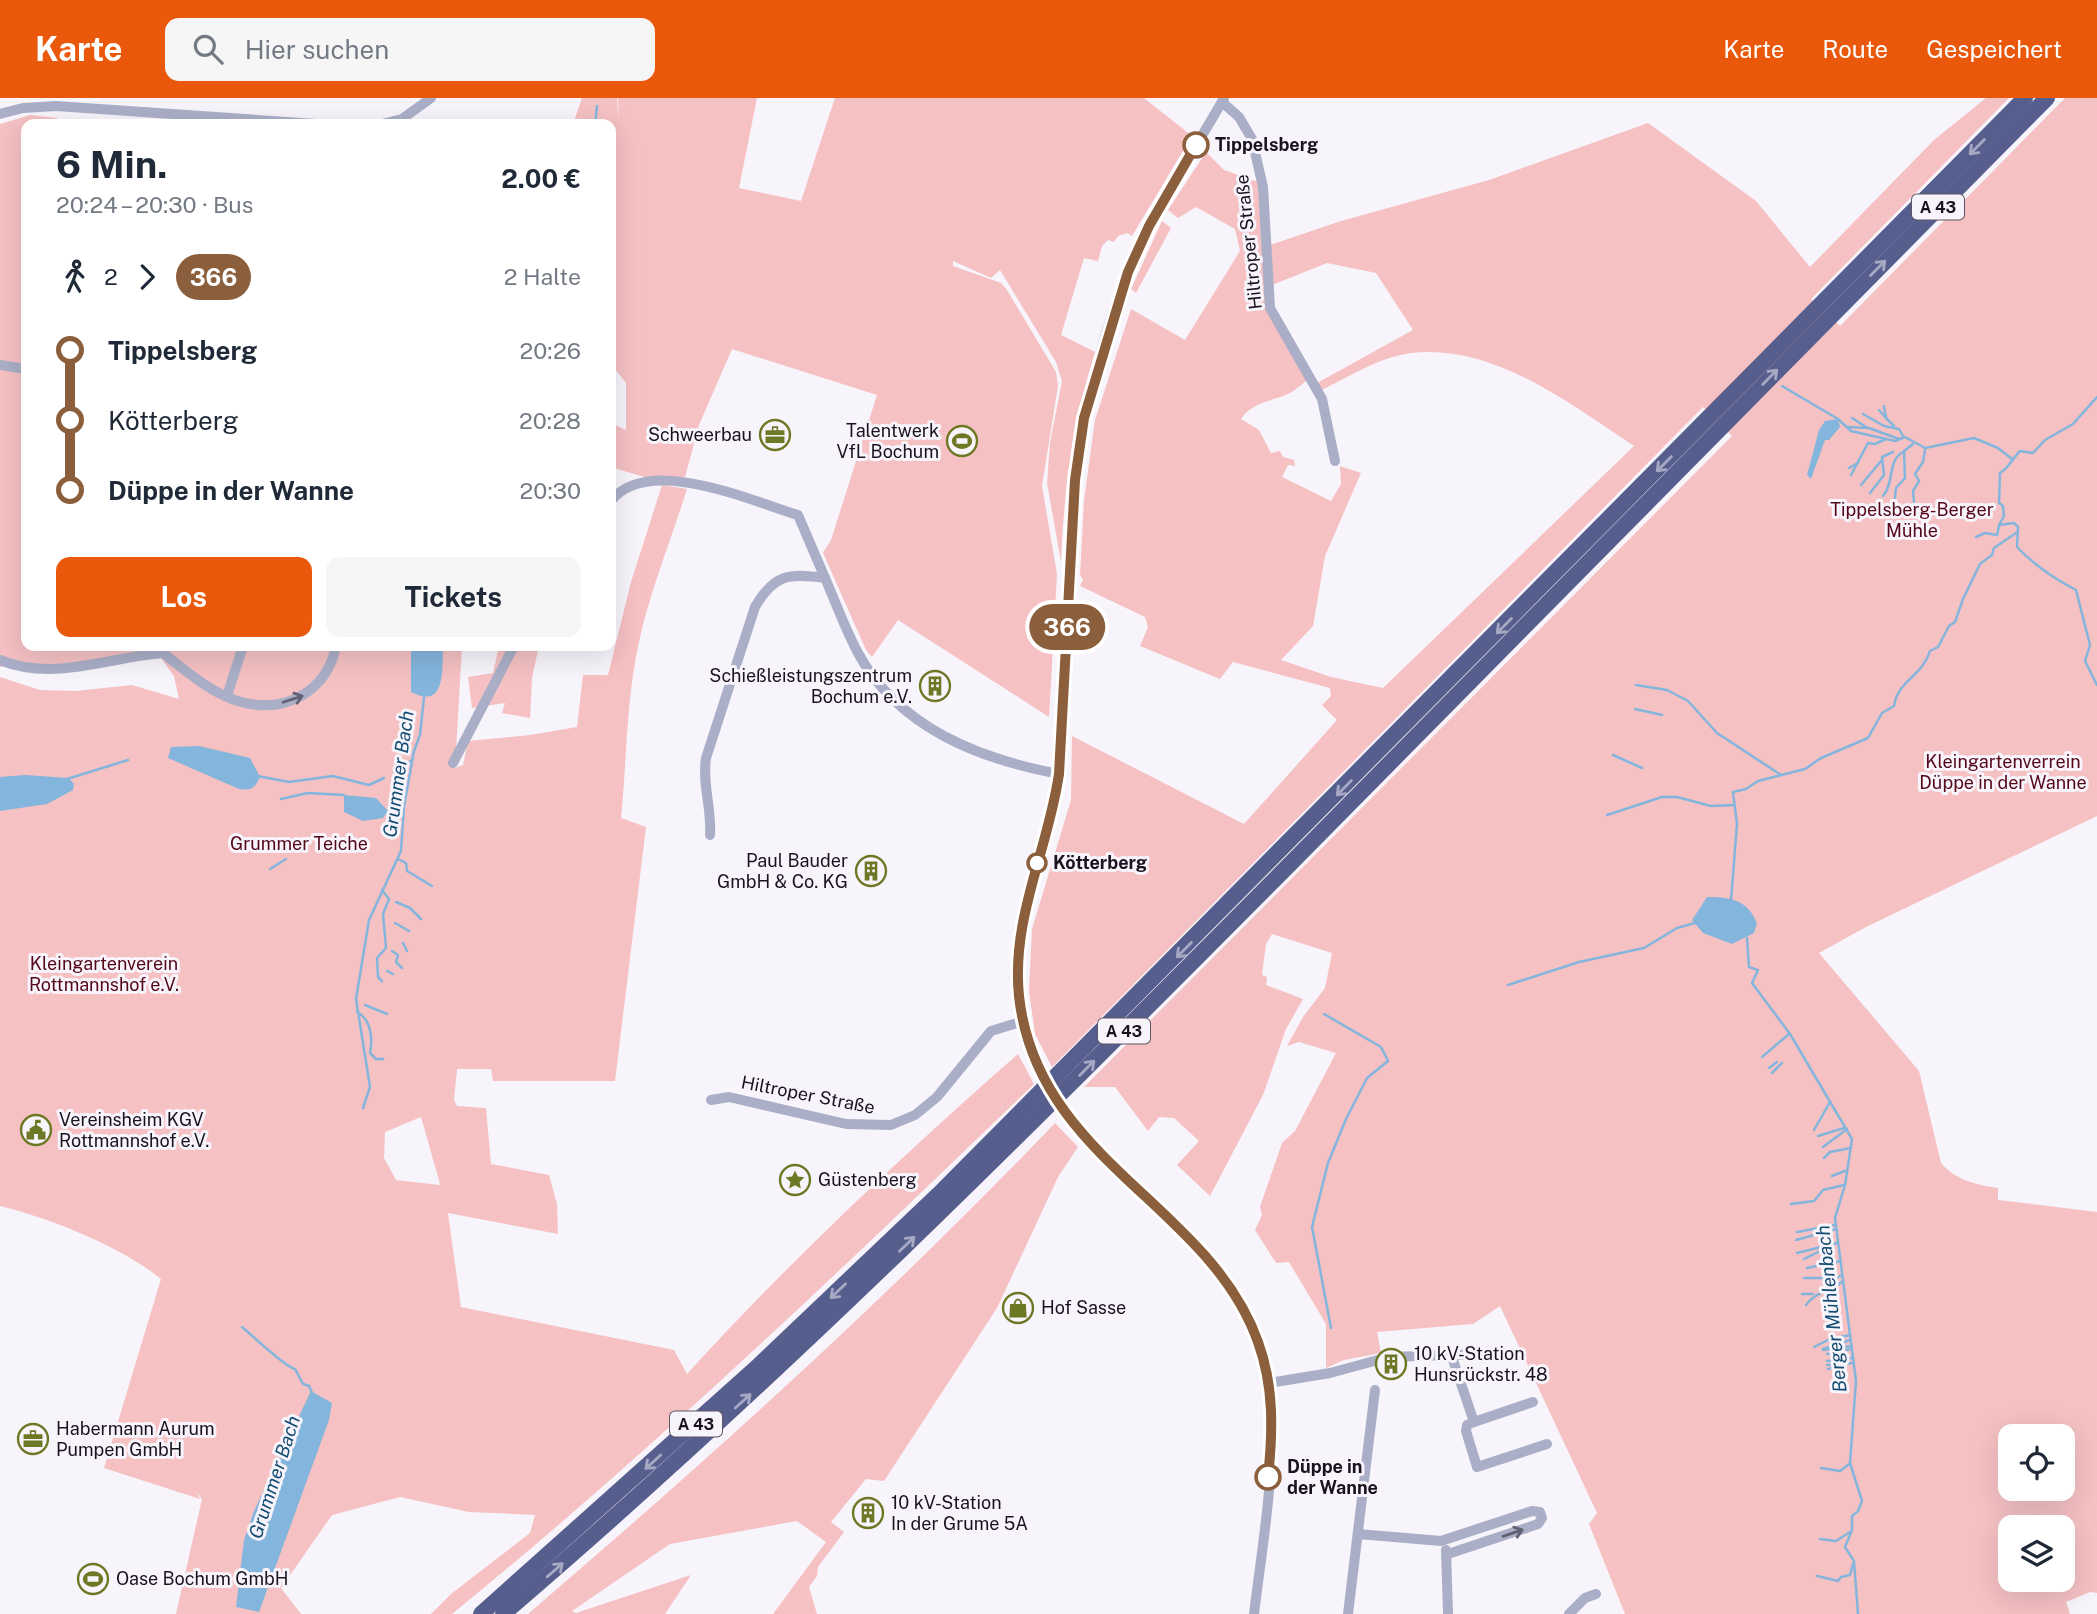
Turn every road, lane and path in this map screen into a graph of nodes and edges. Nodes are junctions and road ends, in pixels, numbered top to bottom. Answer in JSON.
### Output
{"nodes":[{"id":1,"x":431,"y":98,"type":"edge"},
{"id":2,"x":2025,"y":98,"type":"edge"},
{"id":3,"x":2046,"y":98,"type":"edge"},
{"id":4,"x":1223,"y":100,"type":"edge"},
{"id":5,"x":0,"y":114,"type":"edge"},
{"id":6,"x":244,"y":119,"type":"edge"},
{"id":7,"x":406,"y":119,"type":"edge"},
{"id":8,"x":1825,"y":311,"type":"junction"},
{"id":9,"x":0,"y":365,"type":"edge"},
{"id":10,"x":21,"y":368,"type":"edge"},
{"id":11,"x":1716,"y":421,"type":"junction"},
{"id":12,"x":1335,"y":461,"type":"dead end"},
{"id":13,"x":616,"y":496,"type":"edge"},
{"id":14,"x":825,"y":578,"type":"junction"},
{"id":15,"x":153,"y":651,"type":"edge"},
{"id":16,"x":165,"y":651,"type":"edge"},
{"id":17,"x":241,"y":651,"type":"edge"},
{"id":18,"x":333,"y":651,"type":"edge"},
{"id":19,"x":511,"y":651,"type":"edge"},
{"id":20,"x":0,"y":660,"type":"edge"},
{"id":21,"x":227,"y":696,"type":"junction"},
{"id":22,"x":453,"y":763,"type":"dead end"},
{"id":23,"x":1059,"y":774,"type":"junction"},
{"id":24,"x":710,"y":835,"type":"dead end"},
{"id":25,"x":1024,"y":1021,"type":"junction"},
{"id":26,"x":711,"y":1100,"type":"dead end"},
{"id":27,"x":1516,"y":1353,"type":"dead end"},
{"id":28,"x":1451,"y":1354,"type":"junction"},
{"id":29,"x":1269,"y":1383,"type":"junction"},
{"id":30,"x":1375,"y":1390,"type":"dead end"},
{"id":31,"x":1533,"y":1402,"type":"dead end"},
{"id":32,"x":1474,"y":1422,"type":"junction"},
{"id":33,"x":1547,"y":1444,"type":"dead end"},
{"id":34,"x":1357,"y":1534,"type":"junction"},
{"id":35,"x":1441,"y":1541,"type":"junction"},
{"id":36,"x":1448,"y":1554,"type":"junction"},
{"id":37,"x":1597,"y":1594,"type":"dead end"},
{"id":38,"x":481,"y":1614,"type":"edge"},
{"id":39,"x":503,"y":1614,"type":"edge"},
{"id":40,"x":1254,"y":1614,"type":"edge"},
{"id":41,"x":1348,"y":1614,"type":"edge"},
{"id":42,"x":1448,"y":1614,"type":"edge"},
{"id":43,"x":1569,"y":1614,"type":"edge"}],
"edges":[{"from":1,"to":7,"type":"street"},
{"from":2,"to":8,"type":"highway","number":"A 43","one_way":true},
{"from":8,"to":3,"type":"highway","number":"A 43","one_way":true},
{"from":4,"to":12,"type":"street","name":"Hiltroper Straße"},
{"from":4,"to":23,"type":"street","name":"Hiltroper Straße"},
{"from":5,"to":6,"type":"street"},
{"from":8,"to":11,"type":"highway","number":"A 43"},
{"from":9,"to":10,"type":"street"},
{"from":11,"to":38,"type":"highway","number":"A 43","one_way":true},
{"from":39,"to":11,"type":"highway","number":"A 43","one_way":true},
{"from":13,"to":14,"type":"street"},
{"from":14,"to":23,"type":"street"},
{"from":14,"to":24,"type":"street"},
{"from":15,"to":20,"type":"street"},
{"from":16,"to":21,"type":"street"},
{"from":17,"to":21,"type":"street"},
{"from":21,"to":18,"type":"street","one_way":true},
{"from":19,"to":22,"type":"street"},
{"from":23,"to":25,"type":"street","name":"Hiltroper Straße"},
{"from":25,"to":26,"type":"street","name":"Hiltroper Straße"},
{"from":25,"to":29,"type":"street","name":"Hiltroper Straße","bridge":true},
{"from":27,"to":28,"type":"street"},
{"from":28,"to":29,"type":"street"},
{"from":28,"to":32,"type":"street"},
{"from":29,"to":40,"type":"street","name":"Hiltroper Straße"},
{"from":30,"to":34,"type":"street"},
{"from":31,"to":32,"type":"street"},
{"from":32,"to":33,"type":"street"},
{"from":34,"to":35,"type":"street"},
{"from":34,"to":41,"type":"street"},
{"from":35,"to":36,"type":"street"},
{"from":36,"to":35,"type":"street","one_way":true},
{"from":36,"to":42,"type":"street"},
{"from":37,"to":43,"type":"street"}]}
